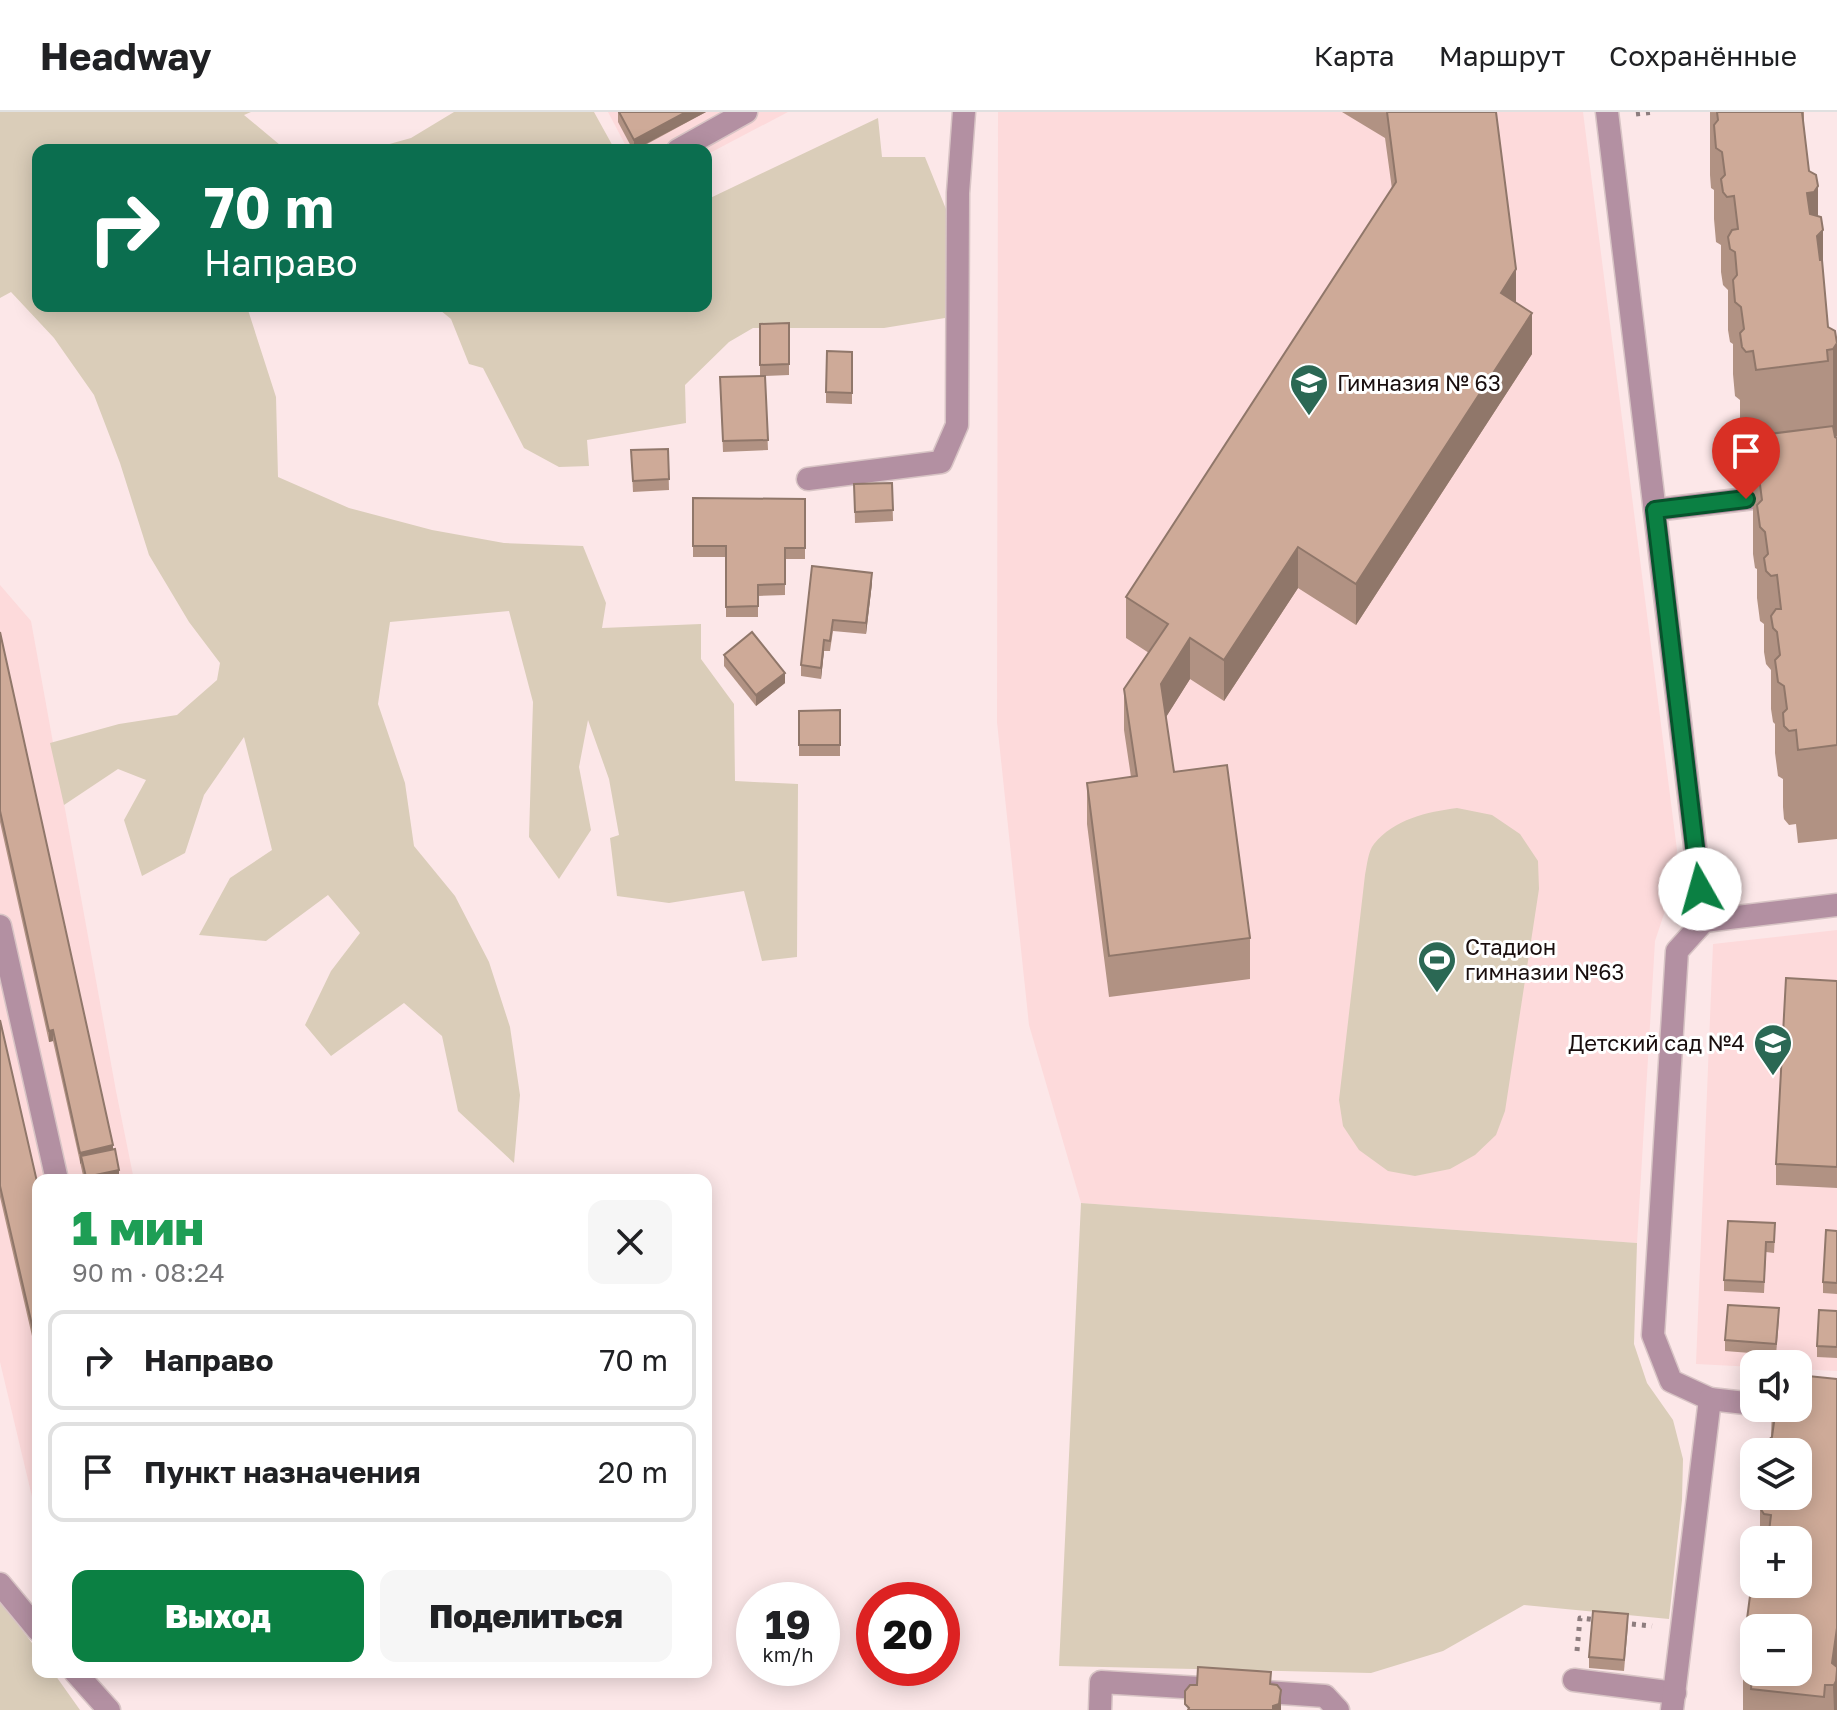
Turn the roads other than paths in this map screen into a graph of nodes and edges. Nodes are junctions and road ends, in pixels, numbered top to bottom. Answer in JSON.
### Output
{"nodes":[{"id":1,"x":746,"y":112,"type":"edge"},
{"id":2,"x":964,"y":112,"type":"edge"},
{"id":3,"x":1607,"y":112,"type":"edge"},
{"id":4,"x":689,"y":144,"type":"edge"},
{"id":5,"x":808,"y":479,"type":"dead end"},
{"id":6,"x":1837,"y":488,"type":"edge"},
{"id":7,"x":1655,"y":510,"type":"junction"},
{"id":8,"x":1837,"y":905,"type":"edge"},
{"id":9,"x":1704,"y":921,"type":"junction"},
{"id":10,"x":0,"y":926,"type":"edge"},
{"id":11,"x":56,"y":1174,"type":"edge"},
{"id":12,"x":1710,"y":1399,"type":"junction"},
{"id":13,"x":1740,"y":1402,"type":"edge"},
{"id":14,"x":0,"y":1584,"type":"edge"},
{"id":15,"x":32,"y":1623,"type":"edge"},
{"id":16,"x":80,"y":1678,"type":"edge"},
{"id":17,"x":1574,"y":1680,"type":"road end"},
{"id":18,"x":1674,"y":1702,"type":"edge"},
{"id":19,"x":109,"y":1710,"type":"edge"},
{"id":20,"x":1100,"y":1710,"type":"edge"},
{"id":21,"x":1338,"y":1710,"type":"edge"}],
"edges":[{"from":1,"to":4,"type":"lane"},
{"from":2,"to":5,"type":"lane"},
{"from":3,"to":7,"type":"lane"},
{"from":6,"to":7,"type":"lane"},
{"from":7,"to":9,"type":"lane"},
{"from":8,"to":9,"type":"lane"},
{"from":9,"to":12,"type":"lane"},
{"from":10,"to":11,"type":"lane"},
{"from":12,"to":13,"type":"lane"},
{"from":12,"to":18,"type":"lane"},
{"from":14,"to":15,"type":"lane"},
{"from":16,"to":19,"type":"lane"},
{"from":17,"to":18,"type":"lane"},
{"from":20,"to":21,"type":"lane"}]}
